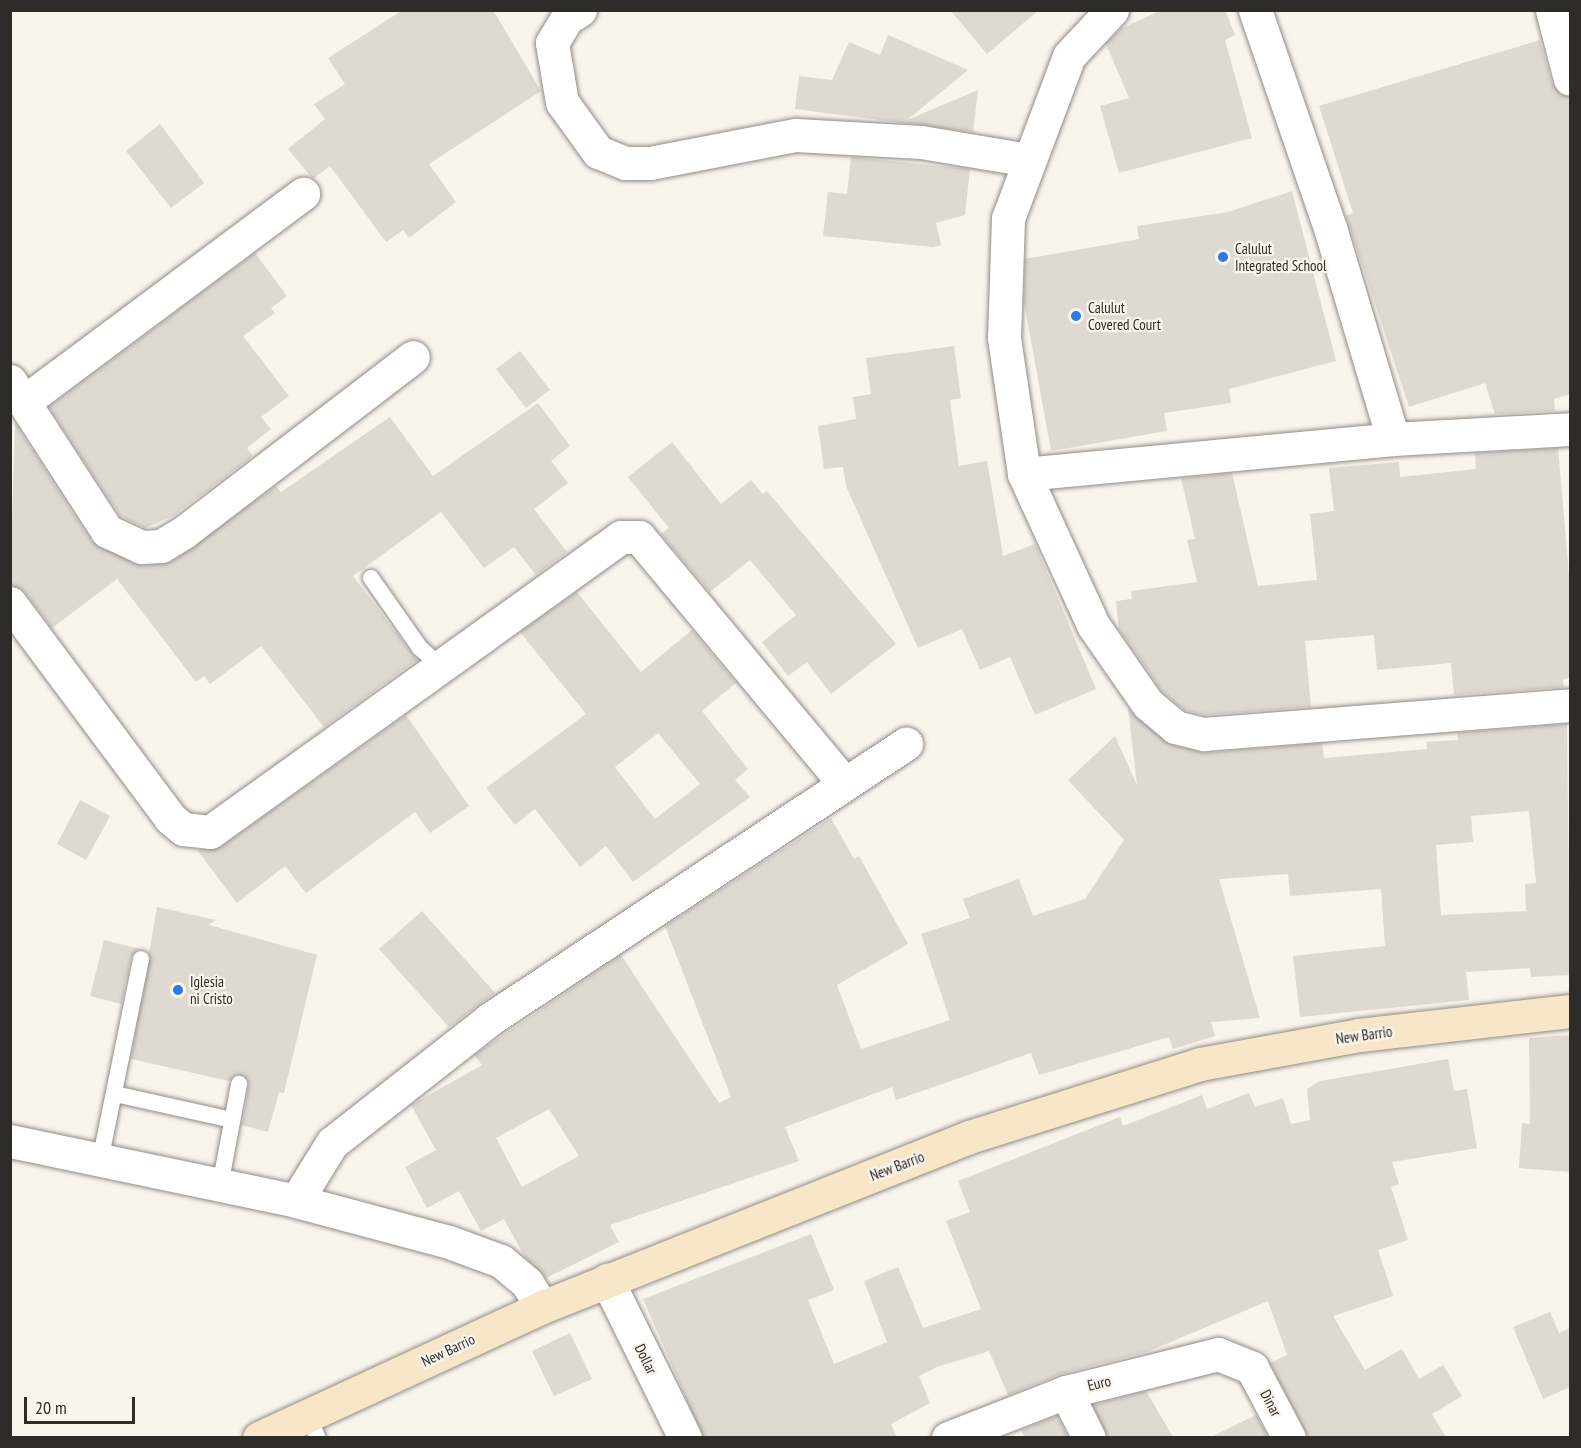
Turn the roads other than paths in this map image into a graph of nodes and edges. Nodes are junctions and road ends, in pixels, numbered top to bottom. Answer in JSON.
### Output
{"nodes":[{"id":1,"x":580,"y":10,"type":"edge"},
{"id":2,"x":1112,"y":10,"type":"edge"},
{"id":3,"x":1255,"y":10,"type":"edge"},
{"id":4,"x":1552,"y":10,"type":"edge"},
{"id":5,"x":1570,"y":79,"type":"edge"},
{"id":6,"x":1029,"y":160,"type":"junction"},
{"id":7,"x":303,"y":194,"type":"dead end"},
{"id":8,"x":413,"y":357,"type":"dead end"},
{"id":9,"x":18,"y":391,"type":"edge"},
{"id":10,"x":1570,"y":429,"type":"edge"},
{"id":11,"x":1393,"y":439,"type":"junction"},
{"id":12,"x":1024,"y":474,"type":"junction"},
{"id":13,"x":371,"y":578,"type":"dead end"},
{"id":14,"x":10,"y":603,"type":"edge"},
{"id":15,"x":443,"y":669,"type":"junction"},
{"id":16,"x":1570,"y":705,"type":"edge"},
{"id":17,"x":906,"y":744,"type":"dead end"},
{"id":18,"x":843,"y":782,"type":"junction"},
{"id":19,"x":141,"y":959,"type":"dead end"},
{"id":20,"x":1570,"y":1011,"type":"edge"},
{"id":21,"x":239,"y":1084,"type":"dead end"},
{"id":22,"x":115,"y":1094,"type":"junction"},
{"id":23,"x":232,"y":1120,"type":"junction"},
{"id":24,"x":10,"y":1141,"type":"edge"},
{"id":25,"x":100,"y":1161,"type":"junction"},
{"id":26,"x":220,"y":1186,"type":"junction"},
{"id":27,"x":296,"y":1201,"type":"junction"},
{"id":28,"x":607,"y":1280,"type":"junction"},
{"id":29,"x":542,"y":1307,"type":"junction"},
{"id":30,"x":1252,"y":1368,"type":"joint"},
{"id":31,"x":1066,"y":1392,"type":"junction"},
{"id":32,"x":313,"y":1426,"type":"edge"},
{"id":33,"x":258,"y":1437,"type":"edge"},
{"id":34,"x":685,"y":1437,"type":"edge"},
{"id":35,"x":948,"y":1437,"type":"edge"},
{"id":36,"x":1089,"y":1437,"type":"edge"},
{"id":37,"x":1289,"y":1437,"type":"edge"}],
"edges":[{"from":1,"to":6,"type":"street"},
{"from":2,"to":6,"type":"street"},
{"from":3,"to":11,"type":"street"},
{"from":4,"to":5,"type":"street"},
{"from":6,"to":12,"type":"street"},
{"from":7,"to":9,"type":"street"},
{"from":8,"to":9,"type":"street"},
{"from":10,"to":11,"type":"street"},
{"from":11,"to":12,"type":"street"},
{"from":12,"to":16,"type":"street"},
{"from":13,"to":15,"type":"lane"},
{"from":14,"to":15,"type":"street"},
{"from":15,"to":18,"type":"street"},
{"from":17,"to":18,"type":"street"},
{"from":18,"to":27,"type":"street"},
{"from":19,"to":22,"type":"lane"},
{"from":20,"to":28,"type":"main road","name":"New Barrio"},
{"from":21,"to":23,"type":"lane"},
{"from":22,"to":23,"type":"lane"},
{"from":22,"to":25,"type":"lane"},
{"from":23,"to":26,"type":"lane"},
{"from":24,"to":25,"type":"street"},
{"from":25,"to":26,"type":"street"},
{"from":26,"to":27,"type":"street"},
{"from":27,"to":29,"type":"street"},
{"from":28,"to":29,"type":"main road","name":"New Barrio"},
{"from":28,"to":34,"type":"street","name":"Dollar"},
{"from":29,"to":32,"type":"main road","name":"New Barrio"},
{"from":30,"to":31,"type":"street","name":"Euro"},
{"from":30,"to":37,"type":"street","name":"Dinar"},
{"from":31,"to":35,"type":"street","name":"Euro"},
{"from":31,"to":36,"type":"street"},
{"from":32,"to":33,"type":"main road","name":"New Barrio"}]}
